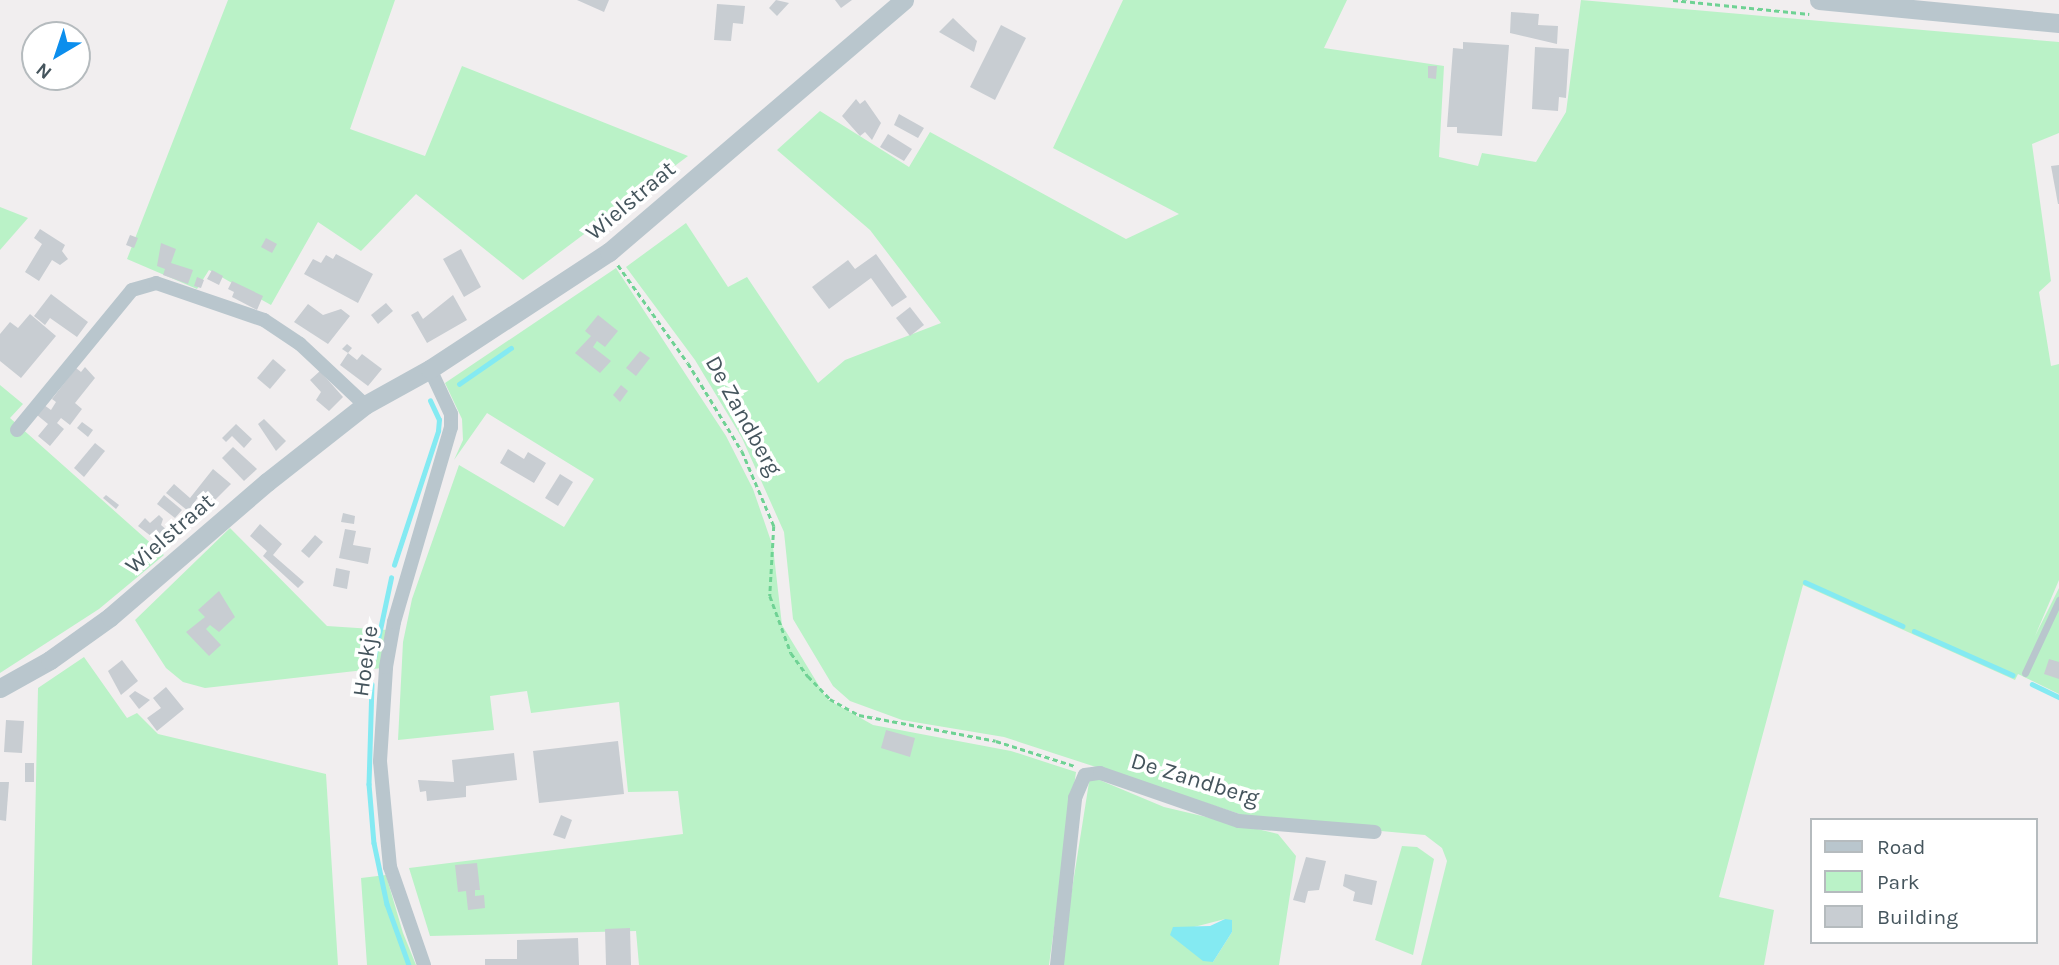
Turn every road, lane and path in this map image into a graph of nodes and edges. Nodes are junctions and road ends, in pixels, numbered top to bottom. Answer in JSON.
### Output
{"nodes":[{"id":1,"x":904,"y":0,"type":"edge"},
{"id":2,"x":1819,"y":0,"type":"edge"},
{"id":3,"x":2059,"y":23,"type":"edge"},
{"id":4,"x":617,"y":264,"type":"dead end"},
{"id":5,"x":430,"y":369,"type":"junction"},
{"id":6,"x":365,"y":405,"type":"junction"},
{"id":7,"x":16,"y":430,"type":"dead end"},
{"id":8,"x":2059,"y":600,"type":"edge"},
{"id":9,"x":2025,"y":673,"type":"dead end"},
{"id":10,"x":0,"y":688,"type":"edge"},
{"id":11,"x":1085,"y":775,"type":"junction"},
{"id":12,"x":1375,"y":832,"type":"dead end"},
{"id":13,"x":424,"y":965,"type":"edge"},
{"id":14,"x":1057,"y":965,"type":"edge"}],
"edges":[{"from":1,"to":5,"type":"street","name":"Wielstraat"},
{"from":2,"to":3,"type":"street"},
{"from":4,"to":11,"type":"path","name":"De Zandberg"},
{"from":5,"to":6,"type":"street","name":"Wielstraat"},
{"from":5,"to":13,"type":"street","name":"Hoekje"},
{"from":6,"to":7,"type":"street"},
{"from":6,"to":10,"type":"street","name":"Wielstraat"},
{"from":8,"to":9,"type":"lane"},
{"from":11,"to":12,"type":"street","name":"De Zandberg"},
{"from":11,"to":14,"type":"street"}]}
